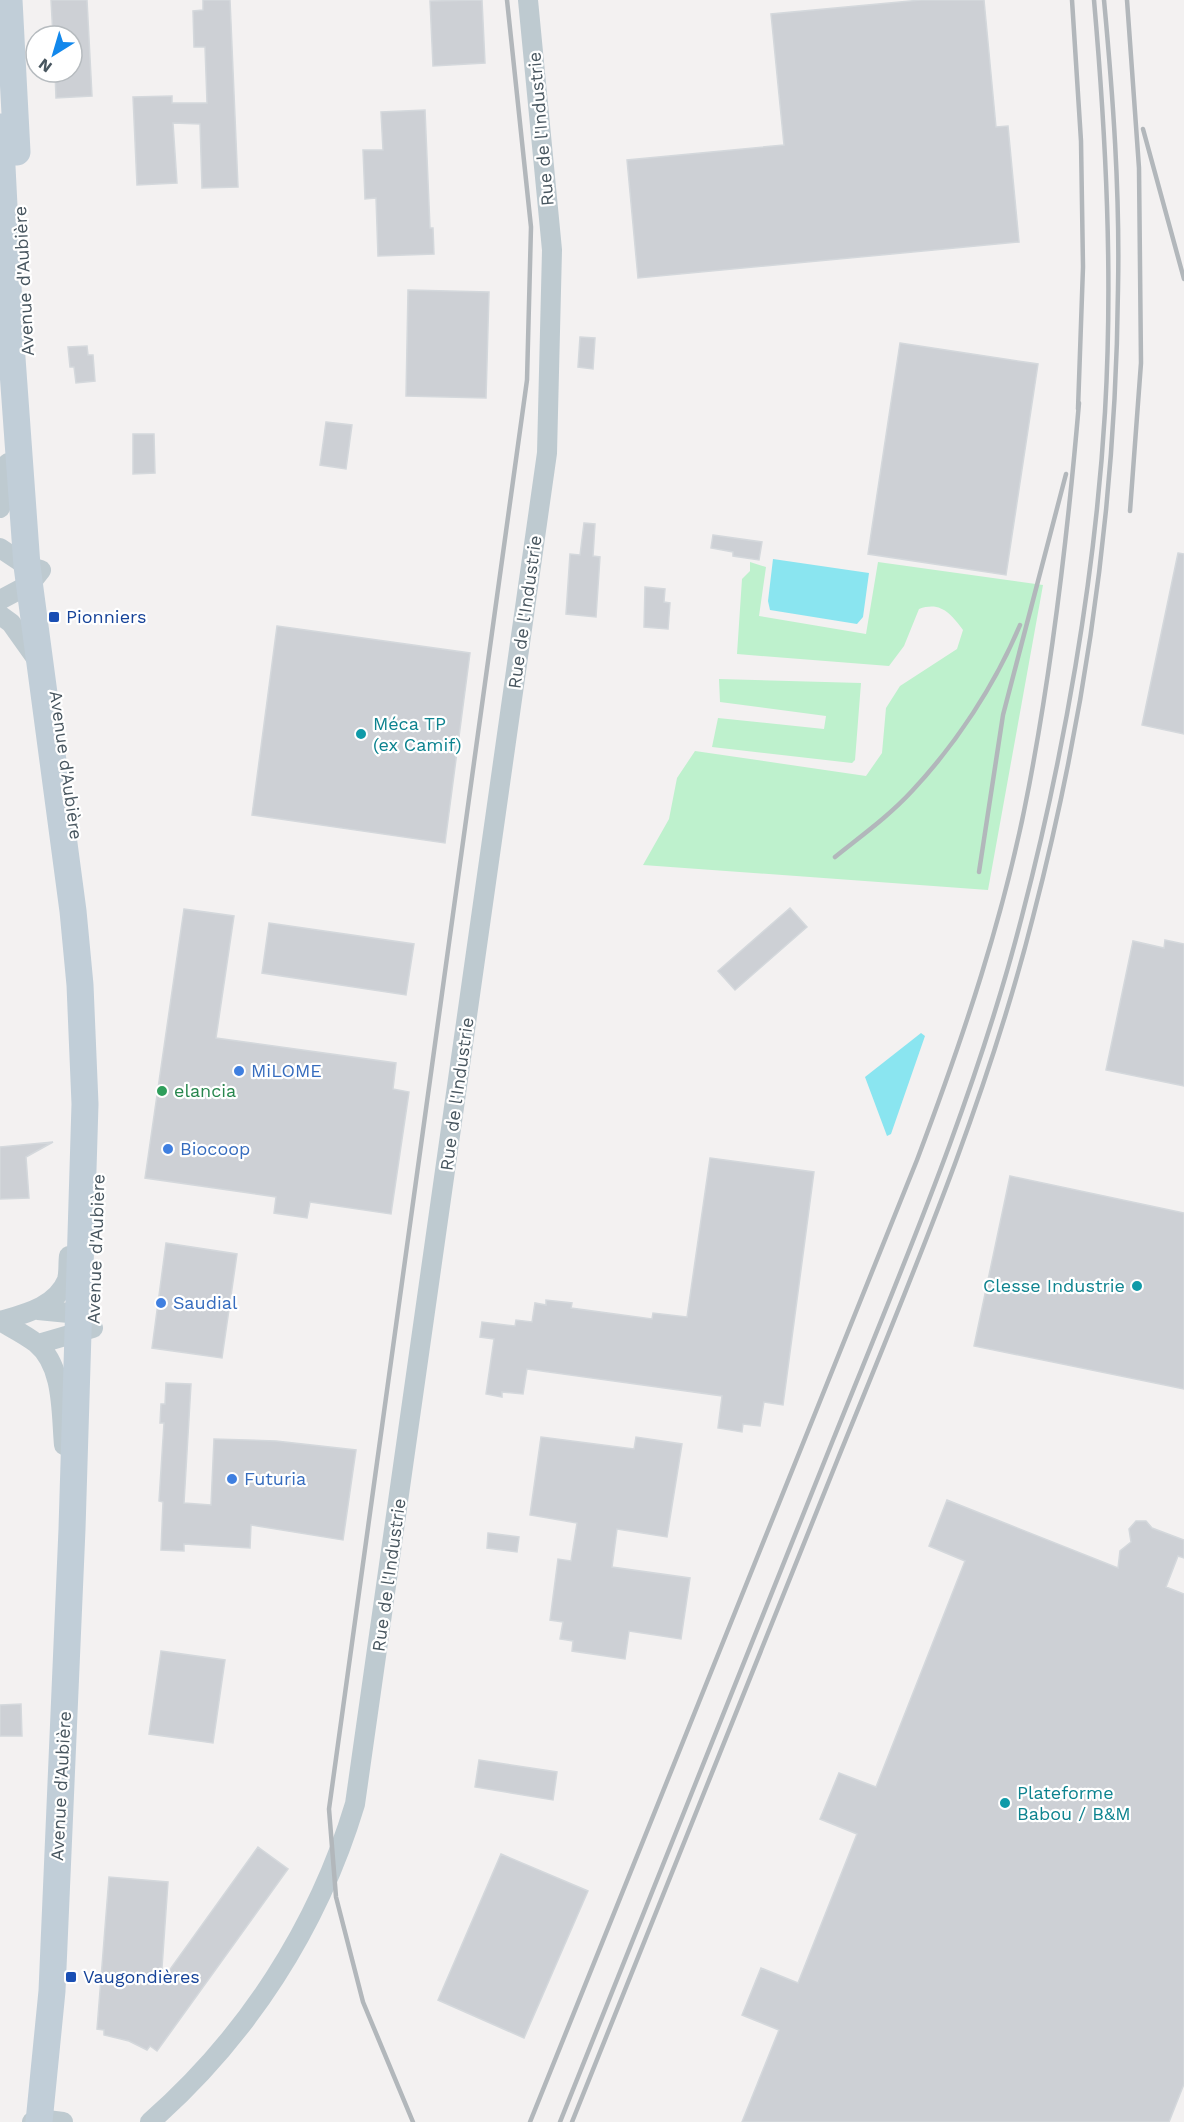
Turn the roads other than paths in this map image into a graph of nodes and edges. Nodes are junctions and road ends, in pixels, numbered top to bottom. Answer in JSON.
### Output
{"nodes":[{"id":1,"x":9,"y":0,"type":"edge"},
{"id":2,"x":528,"y":0,"type":"edge"},
{"id":3,"x":0,"y":127,"type":"edge"},
{"id":4,"x":11,"y":344,"type":"junction"},
{"id":5,"x":0,"y":508,"type":"edge"},
{"id":6,"x":0,"y":548,"type":"edge"},
{"id":7,"x":33,"y":573,"type":"junction"},
{"id":8,"x":0,"y":600,"type":"edge"},
{"id":9,"x":0,"y":615,"type":"edge"},
{"id":10,"x":39,"y":662,"type":"junction"},
{"id":11,"x":85,"y":1104,"type":"junction"},
{"id":12,"x":38,"y":1310,"type":"junction"},
{"id":13,"x":0,"y":1321,"type":"edge"},
{"id":14,"x":83,"y":1325,"type":"junction"},
{"id":15,"x":38,"y":1344,"type":"junction"},
{"id":16,"x":72,"y":1529,"type":"junction"},
{"id":17,"x":46,"y":2121,"type":"edge"},
{"id":18,"x":150,"y":2122,"type":"edge"}],
"edges":[{"from":1,"to":7,"type":"main road","name":"Avenue d'Aubière"},
{"from":2,"to":18,"type":"street","name":"Rue de l'Industrie"},
{"from":3,"to":4,"type":"main road","name":"Avenue d'Aubière"},
{"from":4,"to":5,"type":"street"},
{"from":4,"to":7,"type":"main road","name":"Avenue d'Aubière"},
{"from":6,"to":7,"type":"street"},
{"from":7,"to":8,"type":"street"},
{"from":7,"to":10,"type":"main road","name":"Avenue d'Aubière"},
{"from":7,"to":14,"type":"main road","name":"Avenue d'Aubière"},
{"from":9,"to":10,"type":"street"},
{"from":10,"to":11,"type":"main road","name":"Avenue d'Aubière"},
{"from":11,"to":12,"type":"street","name":"Avenue d'Aubière"},
{"from":11,"to":14,"type":"main road","name":"Avenue d'Aubière"},
{"from":12,"to":13,"type":"street","name":"Avenue d'Aubière"},
{"from":12,"to":14,"type":"street"},
{"from":13,"to":15,"type":"street","name":"Avenue d'Aubière"},
{"from":14,"to":15,"type":"street"},
{"from":14,"to":16,"type":"main road","name":"Avenue d'Aubière"},
{"from":15,"to":16,"type":"street","name":"Avenue d'Aubière"},
{"from":16,"to":17,"type":"main road","name":"Avenue d'Aubière"}]}
